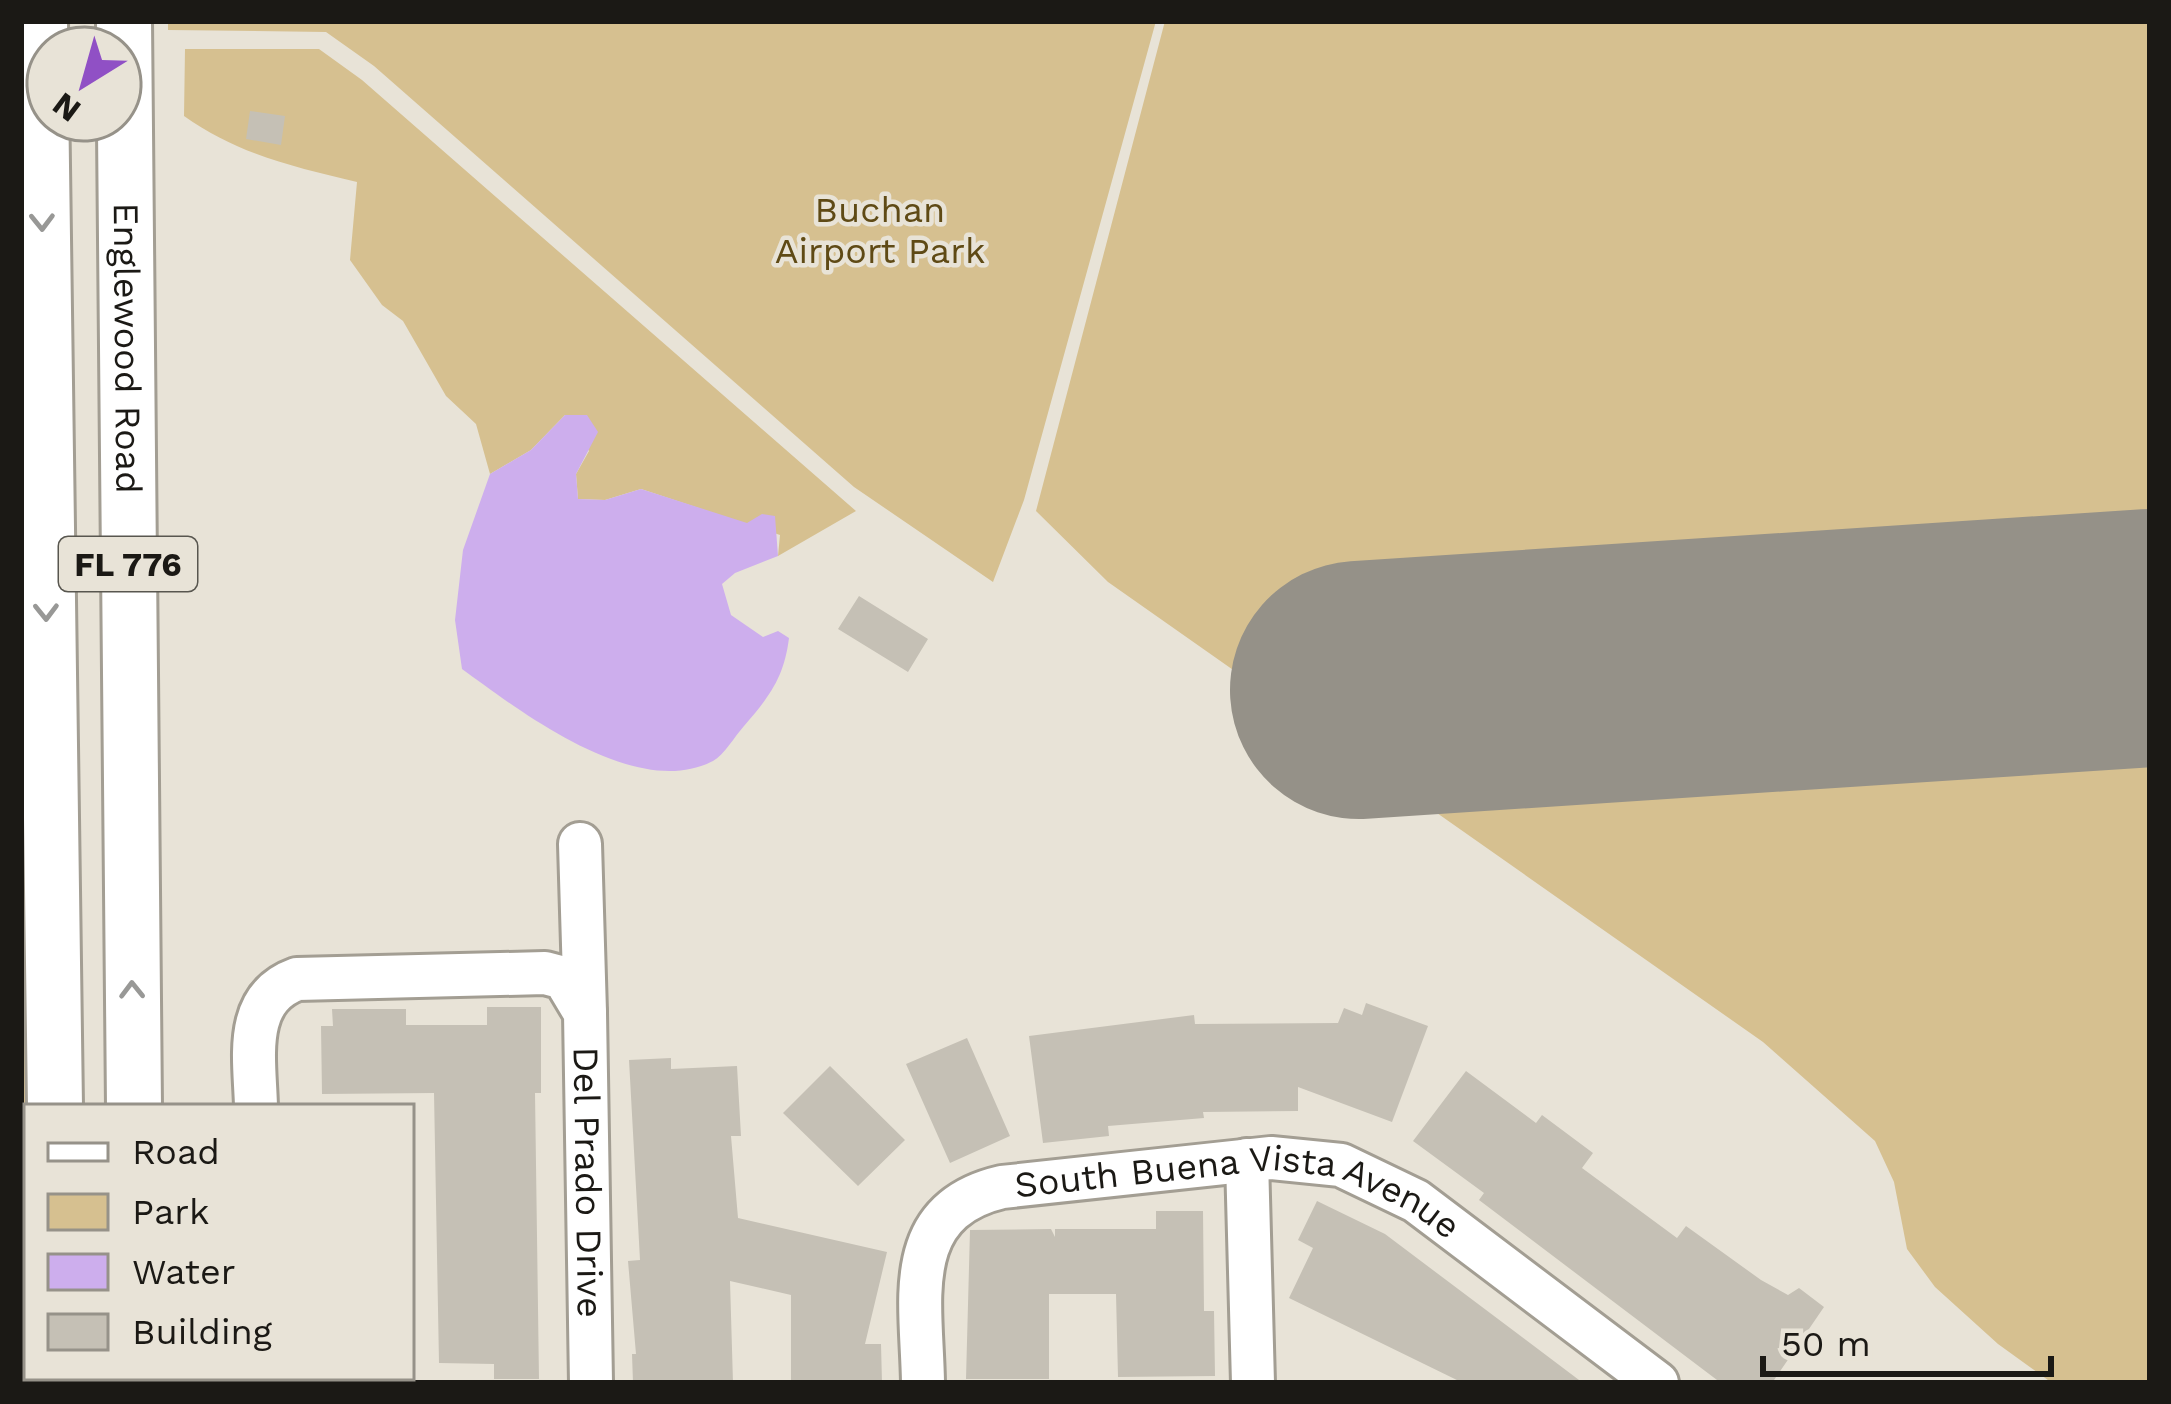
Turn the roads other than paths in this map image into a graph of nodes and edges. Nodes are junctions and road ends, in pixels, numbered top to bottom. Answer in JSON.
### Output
{"nodes":[{"id":1,"x":40,"y":21,"type":"edge"},
{"id":2,"x":124,"y":21,"type":"edge"},
{"id":3,"x":580,"y":844,"type":"dead end"},
{"id":4,"x":579,"y":999,"type":"junction"},
{"id":5,"x":36,"y":1025,"type":"edge"},
{"id":6,"x":54,"y":1104,"type":"edge"},
{"id":7,"x":106,"y":1104,"type":"edge"},
{"id":8,"x":134,"y":1104,"type":"edge"},
{"id":9,"x":256,"y":1104,"type":"edge"},
{"id":10,"x":1247,"y":1160,"type":"junction"},
{"id":11,"x":591,"y":1383,"type":"edge"},
{"id":12,"x":923,"y":1383,"type":"edge"},
{"id":13,"x":1253,"y":1383,"type":"edge"},
{"id":14,"x":1658,"y":1383,"type":"edge"}],
"edges":[{"from":1,"to":5,"type":"main road","number":"FL 776","one_way":true},
{"from":8,"to":2,"type":"main road","name":"Englewood Road","number":"FL 776","one_way":true},
{"from":3,"to":4,"type":"street","name":"Del Prado Drive"},
{"from":4,"to":9,"type":"street"},
{"from":4,"to":11,"type":"street","name":"Del Prado Drive"},
{"from":5,"to":6,"type":"main road","number":"FL 776"},
{"from":5,"to":7,"type":"main road"},
{"from":10,"to":12,"type":"street","name":"South Buena Vista Avenue"},
{"from":10,"to":13,"type":"street"},
{"from":10,"to":14,"type":"street","name":"South Buena Vista Avenue"}]}
